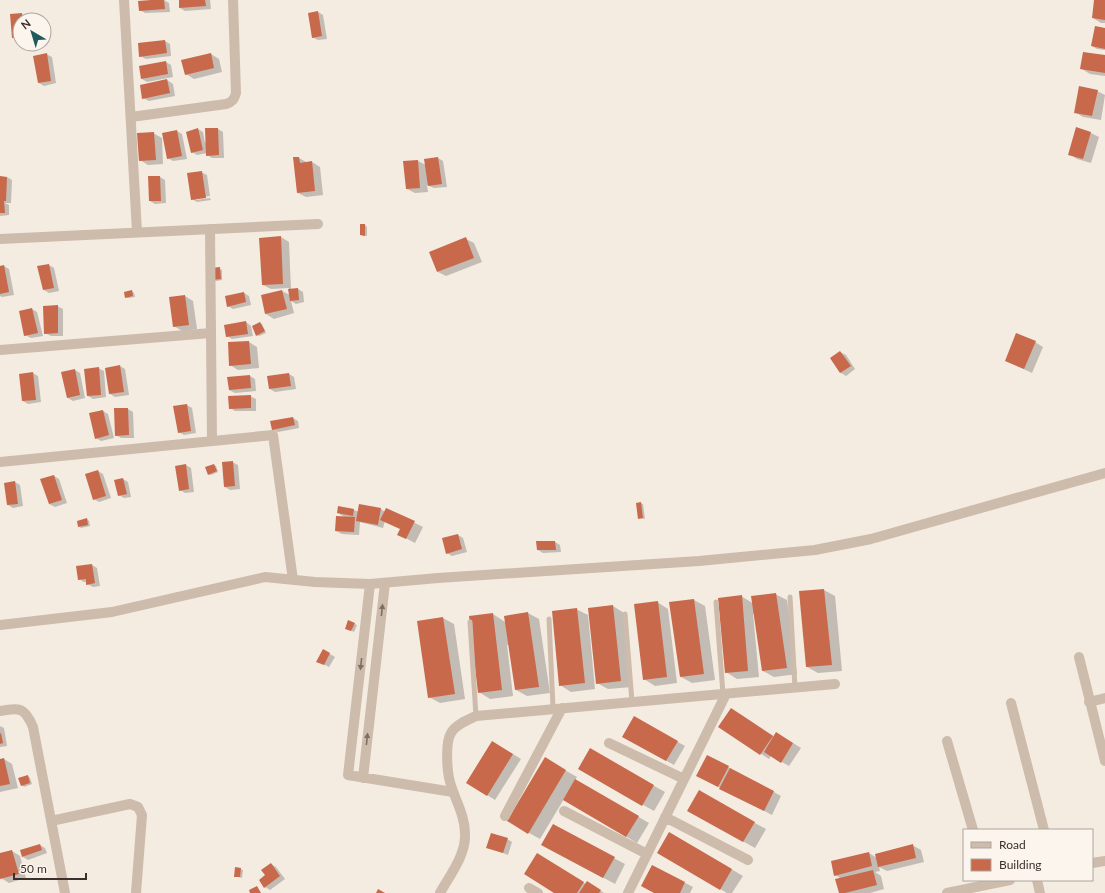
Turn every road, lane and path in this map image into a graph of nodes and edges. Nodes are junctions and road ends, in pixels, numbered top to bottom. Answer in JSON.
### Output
{"nodes":[{"id":1,"x":124,"y":0,"type":"edge"},
{"id":2,"x":233,"y":0,"type":"edge"},
{"id":3,"x":131,"y":117,"type":"junction"},
{"id":4,"x":318,"y":224,"type":"dead end"},
{"id":5,"x":210,"y":229,"type":"junction"},
{"id":6,"x":137,"y":232,"type":"junction"},
{"id":7,"x":0,"y":239,"type":"edge"},
{"id":8,"x":211,"y":333,"type":"junction"},
{"id":9,"x":0,"y":350,"type":"edge"},
{"id":10,"x":212,"y":441,"type":"junction"},
{"id":11,"x":0,"y":462,"type":"edge"},
{"id":12,"x":1105,"y":473,"type":"edge"},
{"id":13,"x":293,"y":580,"type":"junction"},
{"id":14,"x":385,"y":582,"type":"junction"},
{"id":15,"x":370,"y":584,"type":"junction"},
{"id":16,"x":790,"y":597,"type":"dead end"},
{"id":17,"x":716,"y":602,"type":"dead end"},
{"id":18,"x":625,"y":614,"type":"dead end"},
{"id":19,"x":549,"y":619,"type":"dead end"},
{"id":20,"x":470,"y":622,"type":"dead end"},
{"id":21,"x":0,"y":625,"type":"edge"},
{"id":22,"x":1079,"y":657,"type":"dead end"},
{"id":23,"x":835,"y":684,"type":"dead end"},
{"id":24,"x":795,"y":688,"type":"junction"},
{"id":25,"x":724,"y":694,"type":"junction"},
{"id":26,"x":1105,"y":698,"type":"edge"},
{"id":27,"x":632,"y":702,"type":"junction"},
{"id":28,"x":1089,"y":702,"type":"junction"},
{"id":29,"x":1011,"y":703,"type":"dead end"},
{"id":30,"x":558,"y":708,"type":"junction"},
{"id":31,"x":0,"y":711,"type":"edge"},
{"id":32,"x":476,"y":716,"type":"junction"},
{"id":33,"x":947,"y":741,"type":"dead end"},
{"id":34,"x":609,"y":743,"type":"dead end"},
{"id":35,"x":1105,"y":761,"type":"edge"},
{"id":36,"x":363,"y":778,"type":"junction"},
{"id":37,"x":684,"y":779,"type":"junction"},
{"id":38,"x":454,"y":792,"type":"junction"},
{"id":39,"x":564,"y":812,"type":"dead end"},
{"id":40,"x":505,"y":816,"type":"dead end"},
{"id":41,"x":665,"y":817,"type":"junction"},
{"id":42,"x":51,"y":821,"type":"junction"},
{"id":43,"x":973,"y":829,"type":"edge"},
{"id":44,"x":1044,"y":829,"type":"edge"},
{"id":45,"x":647,"y":854,"type":"junction"},
{"id":46,"x":748,"y":860,"type":"dead end"},
{"id":47,"x":1105,"y":860,"type":"edge"},
{"id":48,"x":1093,"y":863,"type":"edge"},
{"id":49,"x":999,"y":881,"type":"edge"},
{"id":50,"x":1037,"y":881,"type":"edge"},
{"id":51,"x":988,"y":882,"type":"edge"},
{"id":52,"x":960,"y":892,"type":"edge"},
{"id":53,"x":65,"y":893,"type":"edge"},
{"id":54,"x":136,"y":893,"type":"edge"},
{"id":55,"x":440,"y":893,"type":"edge"},
{"id":56,"x":628,"y":893,"type":"edge"},
{"id":57,"x":947,"y":893,"type":"edge"},
{"id":58,"x":1040,"y":893,"type":"edge"}],
"edges":[{"from":1,"to":3,"type":"street"},
{"from":2,"to":3,"type":"street"},
{"from":3,"to":6,"type":"street"},
{"from":4,"to":5,"type":"street"},
{"from":5,"to":6,"type":"street"},
{"from":5,"to":8,"type":"street"},
{"from":6,"to":7,"type":"street"},
{"from":8,"to":9,"type":"street"},
{"from":8,"to":10,"type":"street"},
{"from":10,"to":11,"type":"street"},
{"from":10,"to":13,"type":"street"},
{"from":12,"to":14,"type":"street"},
{"from":13,"to":15,"type":"street"},
{"from":13,"to":21,"type":"street"},
{"from":14,"to":15,"type":"street"},
{"from":36,"to":14,"type":"street","one_way":true},
{"from":15,"to":36,"type":"street","one_way":true},
{"from":16,"to":24,"type":"lane"},
{"from":17,"to":25,"type":"lane"},
{"from":18,"to":27,"type":"lane"},
{"from":19,"to":30,"type":"lane"},
{"from":20,"to":32,"type":"lane"},
{"from":22,"to":28,"type":"street"},
{"from":23,"to":24,"type":"street"},
{"from":24,"to":25,"type":"street"},
{"from":25,"to":27,"type":"street"},
{"from":25,"to":37,"type":"street"},
{"from":26,"to":28,"type":"street"},
{"from":27,"to":30,"type":"street"},
{"from":28,"to":35,"type":"street"},
{"from":29,"to":44,"type":"street"},
{"from":30,"to":32,"type":"street"},
{"from":30,"to":40,"type":"street"},
{"from":31,"to":42,"type":"street"},
{"from":32,"to":38,"type":"street"},
{"from":33,"to":43,"type":"street"},
{"from":34,"to":37,"type":"street"},
{"from":36,"to":38,"type":"street"},
{"from":37,"to":41,"type":"street"},
{"from":38,"to":55,"type":"street"},
{"from":39,"to":45,"type":"street"},
{"from":41,"to":45,"type":"street"},
{"from":41,"to":46,"type":"street"},
{"from":42,"to":53,"type":"street"},
{"from":42,"to":54,"type":"street"},
{"from":45,"to":56,"type":"street"},
{"from":47,"to":48,"type":"street"},
{"from":49,"to":51,"type":"street"},
{"from":50,"to":58,"type":"street"},
{"from":51,"to":52,"type":"street"},
{"from":52,"to":57,"type":"street"}]}
